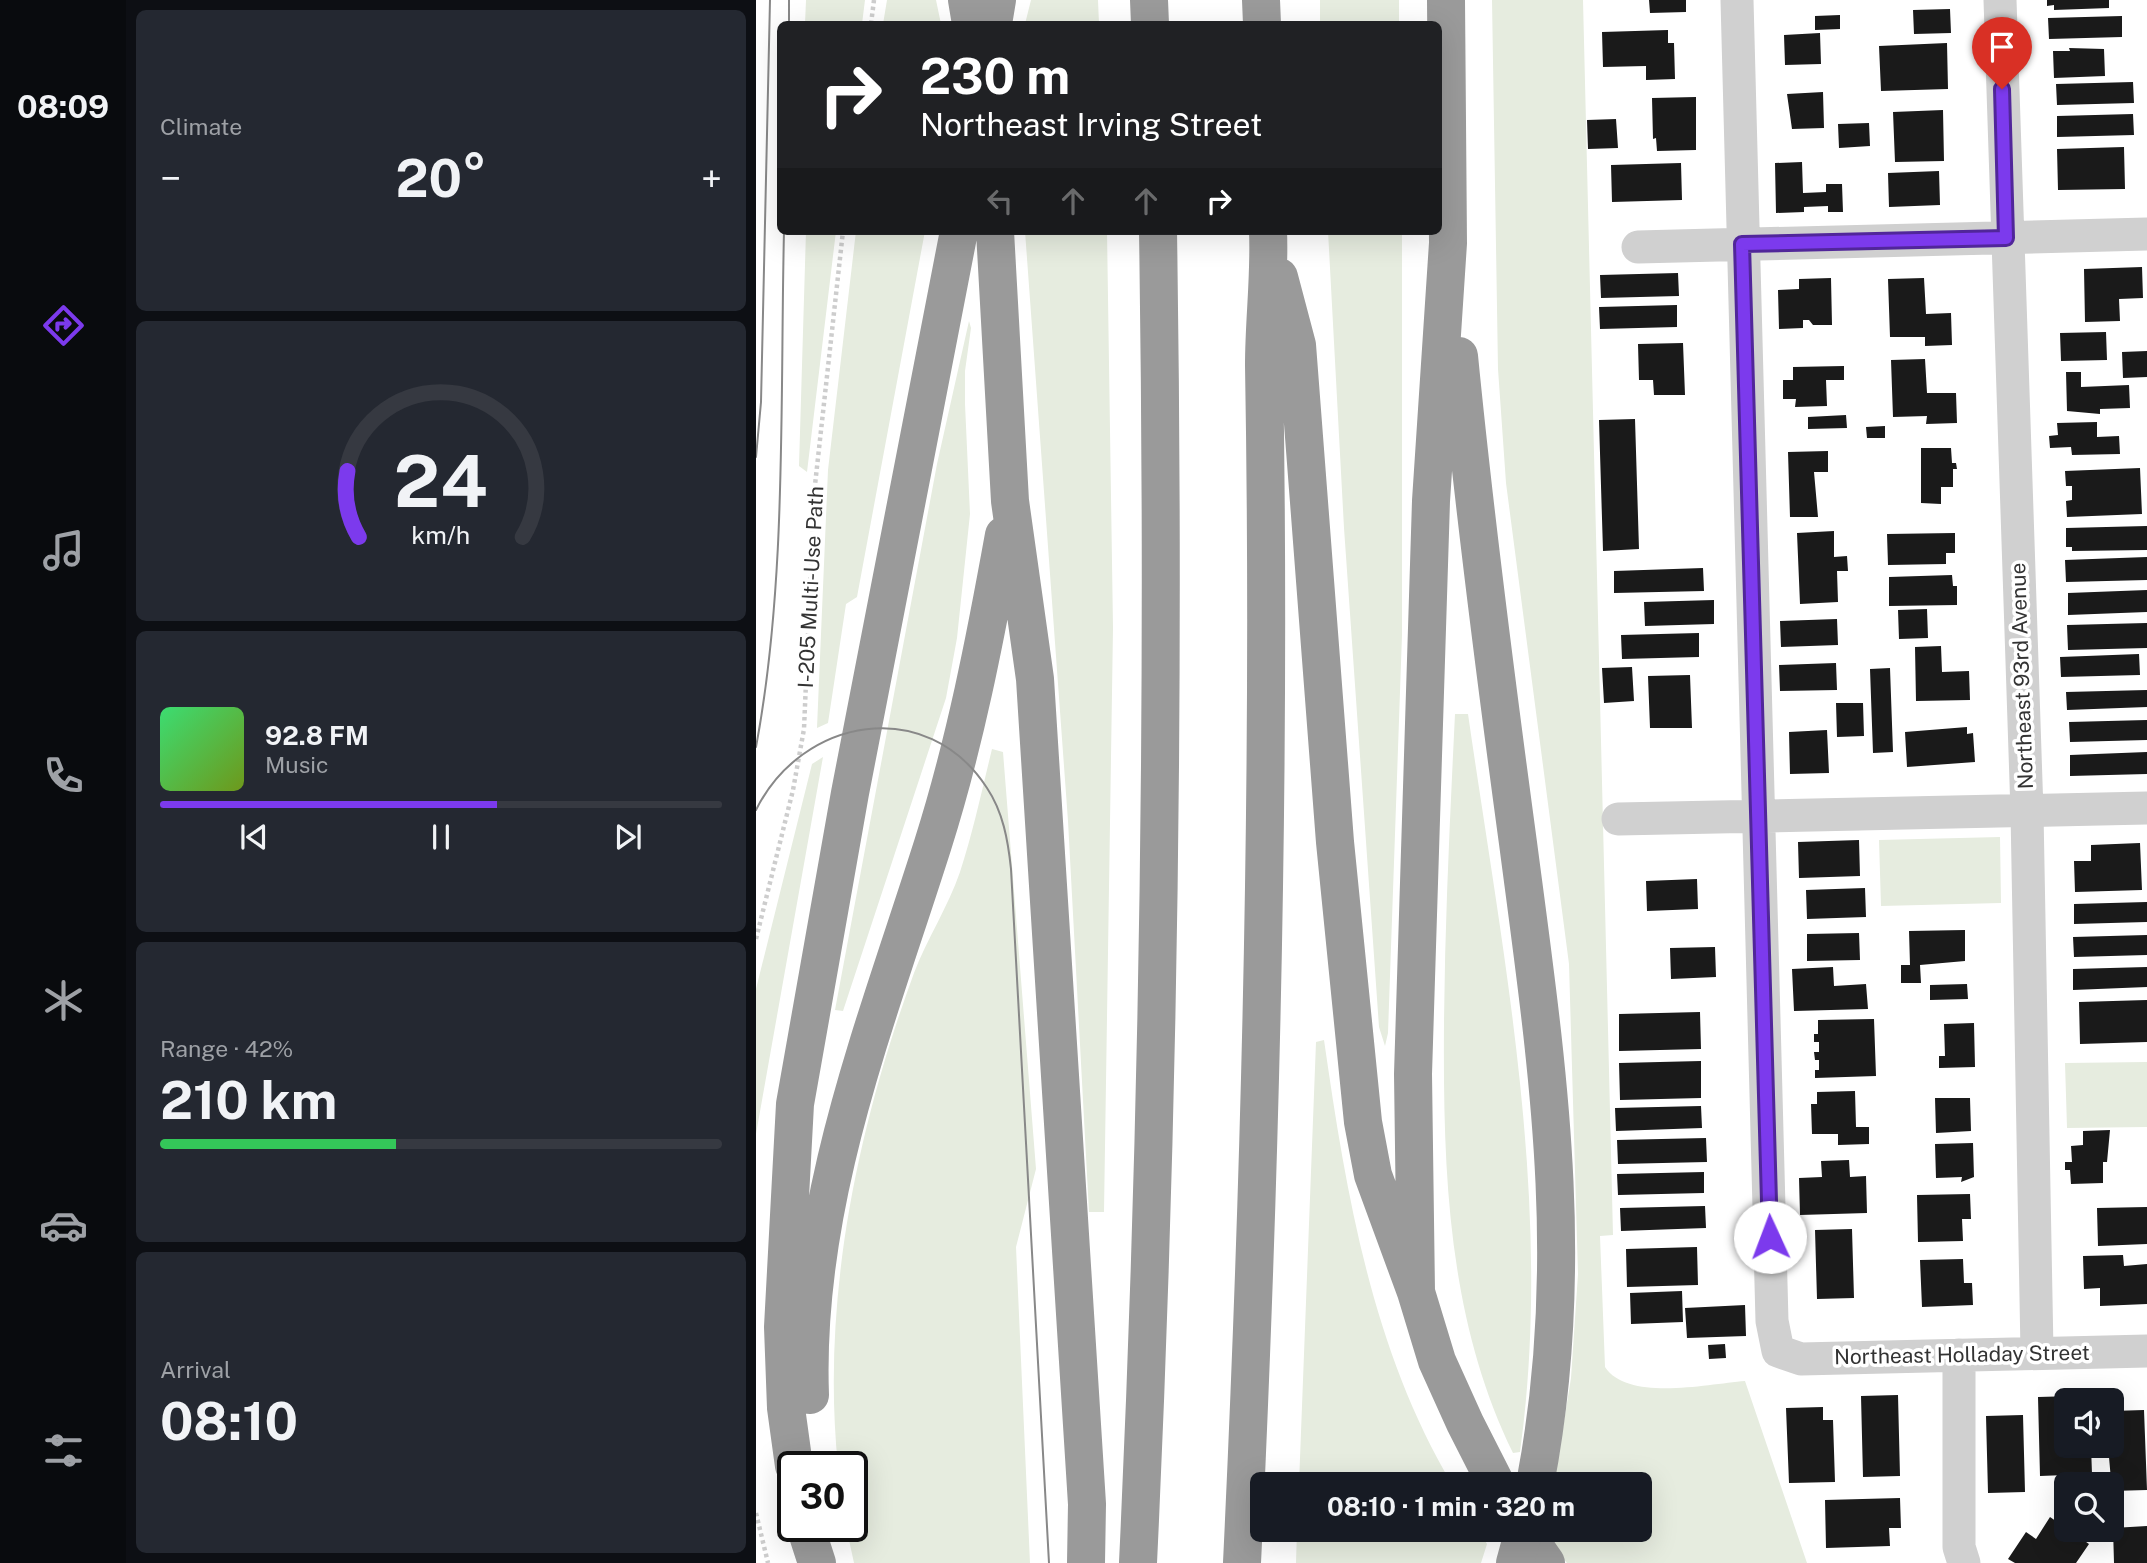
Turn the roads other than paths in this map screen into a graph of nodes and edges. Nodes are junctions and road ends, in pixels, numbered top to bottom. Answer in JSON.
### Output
{"nodes":[{"id":1,"x":967,"y":0,"type":"edge"},
{"id":2,"x":998,"y":0,"type":"edge"},
{"id":3,"x":1149,"y":0,"type":"edge"},
{"id":4,"x":1261,"y":0,"type":"edge"},
{"id":5,"x":1446,"y":0,"type":"edge"},
{"id":6,"x":1737,"y":0,"type":"edge"},
{"id":7,"x":2000,"y":0,"type":"edge"},
{"id":8,"x":970,"y":21,"type":"edge"},
{"id":9,"x":994,"y":21,"type":"edge"},
{"id":10,"x":1150,"y":21,"type":"edge"},
{"id":11,"x":1262,"y":21,"type":"edge"},
{"id":12,"x":2147,"y":234,"type":"edge"},
{"id":13,"x":958,"y":235,"type":"edge"},
{"id":14,"x":995,"y":235,"type":"edge"},
{"id":15,"x":1158,"y":235,"type":"edge"},
{"id":16,"x":1269,"y":236,"type":"edge"},
{"id":17,"x":2006,"y":238,"type":"junction"},
{"id":18,"x":1448,"y":243,"type":"junction"},
{"id":19,"x":1742,"y":244,"type":"junction"},
{"id":20,"x":1638,"y":247,"type":"dead end"},
{"id":21,"x":1010,"y":501,"type":"junction"},
{"id":22,"x":2147,"y":808,"type":"edge"},
{"id":23,"x":2027,"y":812,"type":"junction"},
{"id":24,"x":1757,"y":816,"type":"junction"},
{"id":25,"x":1618,"y":819,"type":"dead end"},
{"id":26,"x":1416,"y":1292,"type":"junction"},
{"id":27,"x":2147,"y":1351,"type":"edge"},
{"id":28,"x":2037,"y":1352,"type":"junction"},
{"id":29,"x":1959,"y":1355,"type":"junction"},
{"id":30,"x":792,"y":1451,"type":"edge"},
{"id":31,"x":813,"y":1451,"type":"edge"},
{"id":32,"x":1490,"y":1472,"type":"edge"},
{"id":33,"x":1537,"y":1472,"type":"edge"},
{"id":34,"x":810,"y":1542,"type":"edge"},
{"id":35,"x":822,"y":1542,"type":"edge"},
{"id":36,"x":1521,"y":1542,"type":"edge"},
{"id":37,"x":1532,"y":1542,"type":"edge"},
{"id":38,"x":817,"y":1563,"type":"edge"},
{"id":39,"x":825,"y":1563,"type":"edge"},
{"id":40,"x":1086,"y":1563,"type":"edge"},
{"id":41,"x":1138,"y":1563,"type":"edge"},
{"id":42,"x":1242,"y":1563,"type":"edge"},
{"id":43,"x":1515,"y":1563,"type":"edge"},
{"id":44,"x":1546,"y":1563,"type":"edge"},
{"id":45,"x":1964,"y":1563,"type":"edge"}],
"edges":[{"from":1,"to":8,"type":"highway"},
{"from":2,"to":9,"type":"highway"},
{"from":3,"to":10,"type":"highway"},
{"from":4,"to":11,"type":"highway"},
{"from":5,"to":18,"type":"highway"},
{"from":6,"to":19,"type":"street"},
{"from":7,"to":17,"type":"street","name":"Northeast 93rd Avenue"},
{"from":12,"to":17,"type":"street"},
{"from":13,"to":30,"type":"highway"},
{"from":14,"to":21,"type":"highway"},
{"from":15,"to":41,"type":"highway"},
{"from":16,"to":26,"type":"highway"},
{"from":16,"to":42,"type":"highway"},
{"from":17,"to":19,"type":"street"},
{"from":17,"to":23,"type":"street","name":"Northeast 93rd Avenue"},
{"from":18,"to":26,"type":"highway"},
{"from":18,"to":33,"type":"highway"},
{"from":19,"to":20,"type":"street"},
{"from":19,"to":24,"type":"street"},
{"from":21,"to":31,"type":"highway"},
{"from":21,"to":40,"type":"highway"},
{"from":22,"to":23,"type":"street"},
{"from":23,"to":24,"type":"street"},
{"from":23,"to":28,"type":"street","name":"Northeast 93rd Avenue"},
{"from":24,"to":25,"type":"street"},
{"from":24,"to":29,"type":"street","name":"Northeast Holladay Street"},
{"from":26,"to":32,"type":"highway"},
{"from":27,"to":28,"type":"street","name":"Northeast Holladay Street"},
{"from":28,"to":29,"type":"street","name":"Northeast Holladay Street"},
{"from":29,"to":45,"type":"street"},
{"from":34,"to":38,"type":"highway"},
{"from":35,"to":39,"type":"highway"},
{"from":36,"to":43,"type":"highway","bridge":true},
{"from":37,"to":44,"type":"highway"}]}
